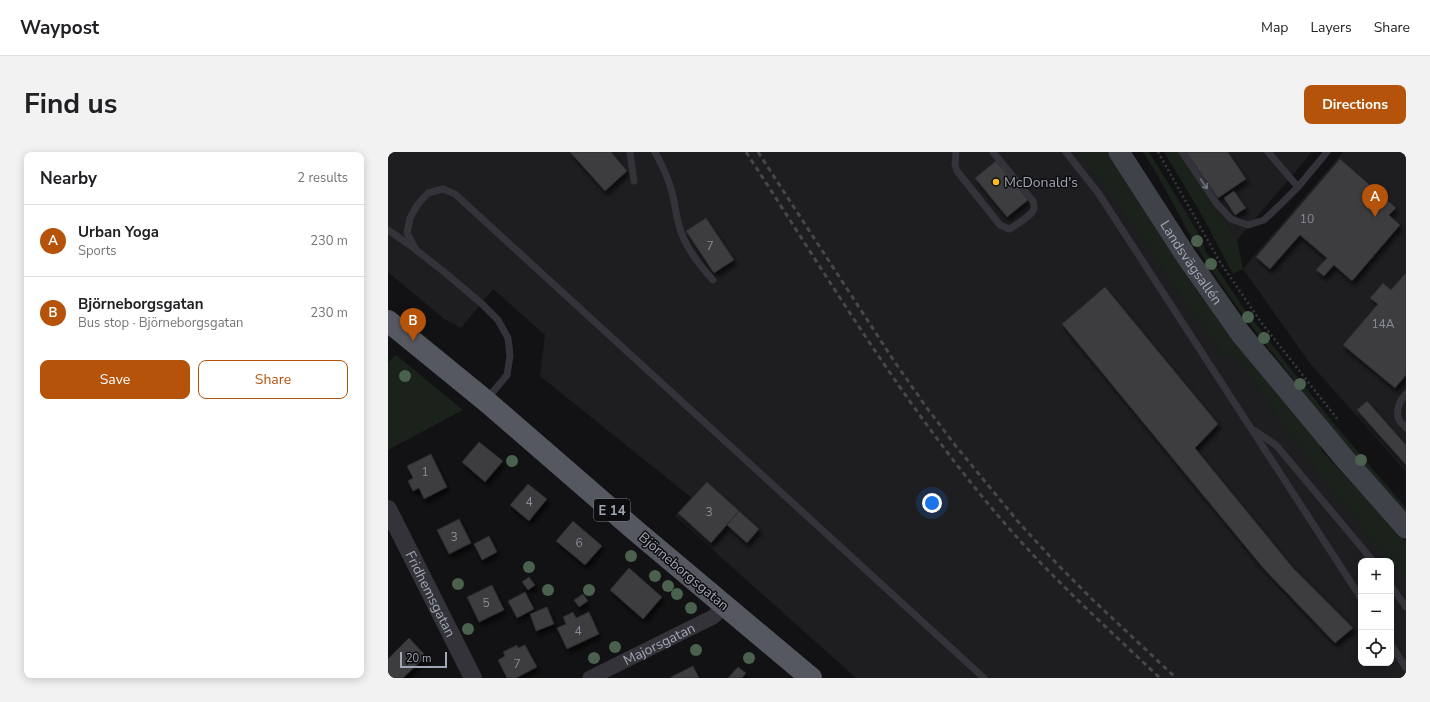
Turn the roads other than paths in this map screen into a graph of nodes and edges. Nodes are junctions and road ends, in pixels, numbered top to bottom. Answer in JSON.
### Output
{"nodes":[{"id":1,"x":630,"y":152,"type":"edge"},
{"id":2,"x":655,"y":152,"type":"edge"},
{"id":3,"x":956,"y":152,"type":"edge"},
{"id":4,"x":993,"y":152,"type":"edge"},
{"id":5,"x":1066,"y":152,"type":"edge"},
{"id":6,"x":1119,"y":152,"type":"edge"},
{"id":7,"x":1135,"y":152,"type":"edge"},
{"id":8,"x":1182,"y":152,"type":"edge"},
{"id":9,"x":1268,"y":152,"type":"edge"},
{"id":10,"x":1327,"y":152,"type":"edge"},
{"id":11,"x":634,"y":181,"type":"dead end"},
{"id":12,"x":1298,"y":187,"type":"junction"},
{"id":13,"x":388,"y":230,"type":"edge"},
{"id":14,"x":416,"y":250,"type":"junction"},
{"id":15,"x":713,"y":280,"type":"dead end"},
{"id":16,"x":389,"y":323,"type":"edge"},
{"id":17,"x":1270,"y":368,"type":"junction"},
{"id":18,"x":1406,"y":394,"type":"edge"},
{"id":19,"x":486,"y":401,"type":"junction"},
{"id":20,"x":1252,"y":428,"type":"junction"},
{"id":21,"x":1406,"y":428,"type":"edge"},
{"id":22,"x":388,"y":509,"type":"edge"},
{"id":23,"x":1406,"y":528,"type":"edge"},
{"id":24,"x":1370,"y":558,"type":"edge"},
{"id":25,"x":1394,"y":590,"type":"edge"},
{"id":26,"x":1358,"y":594,"type":"edge"},
{"id":27,"x":725,"y":606,"type":"junction"},
{"id":28,"x":1406,"y":607,"type":"edge"},
{"id":29,"x":1394,"y":649,"type":"edge"},
{"id":30,"x":1406,"y":668,"type":"edge"},
{"id":31,"x":473,"y":678,"type":"edge"},
{"id":32,"x":590,"y":678,"type":"edge"},
{"id":33,"x":811,"y":678,"type":"edge"},
{"id":34,"x":984,"y":678,"type":"edge"}],
"edges":[{"from":1,"to":11,"type":"lane"},
{"from":2,"to":15,"type":"lane"},
{"from":3,"to":4,"type":"lane"},
{"from":5,"to":20,"type":"lane"},
{"from":6,"to":17,"type":"main road","name":"Landsvägsallén"},
{"from":7,"to":17,"type":"main road","name":"Landsvägsallén"},
{"from":8,"to":12,"type":"lane","one_way":true},
{"from":9,"to":12,"type":"lane"},
{"from":10,"to":12,"type":"lane"},
{"from":13,"to":14,"type":"lane"},
{"from":14,"to":19,"type":"lane"},
{"from":14,"to":34,"type":"lane"},
{"from":16,"to":19,"type":"highway","name":"Björneborgsgatan","number":"E 14"},
{"from":17,"to":23,"type":"main road","name":"Landsvägsallén"},
{"from":18,"to":21,"type":"lane"},
{"from":19,"to":27,"type":"highway","name":"Björneborgsgatan","number":"E 14"},
{"from":20,"to":24,"type":"lane"},
{"from":20,"to":26,"type":"lane"},
{"from":22,"to":31,"type":"street","name":"Fridhemsgatan"},
{"from":25,"to":28,"type":"lane"},
{"from":27,"to":32,"type":"street","name":"Majorsgatan"},
{"from":27,"to":33,"type":"highway","name":"Björneborgsgatan","number":"E 14"},
{"from":29,"to":30,"type":"lane"}]}
